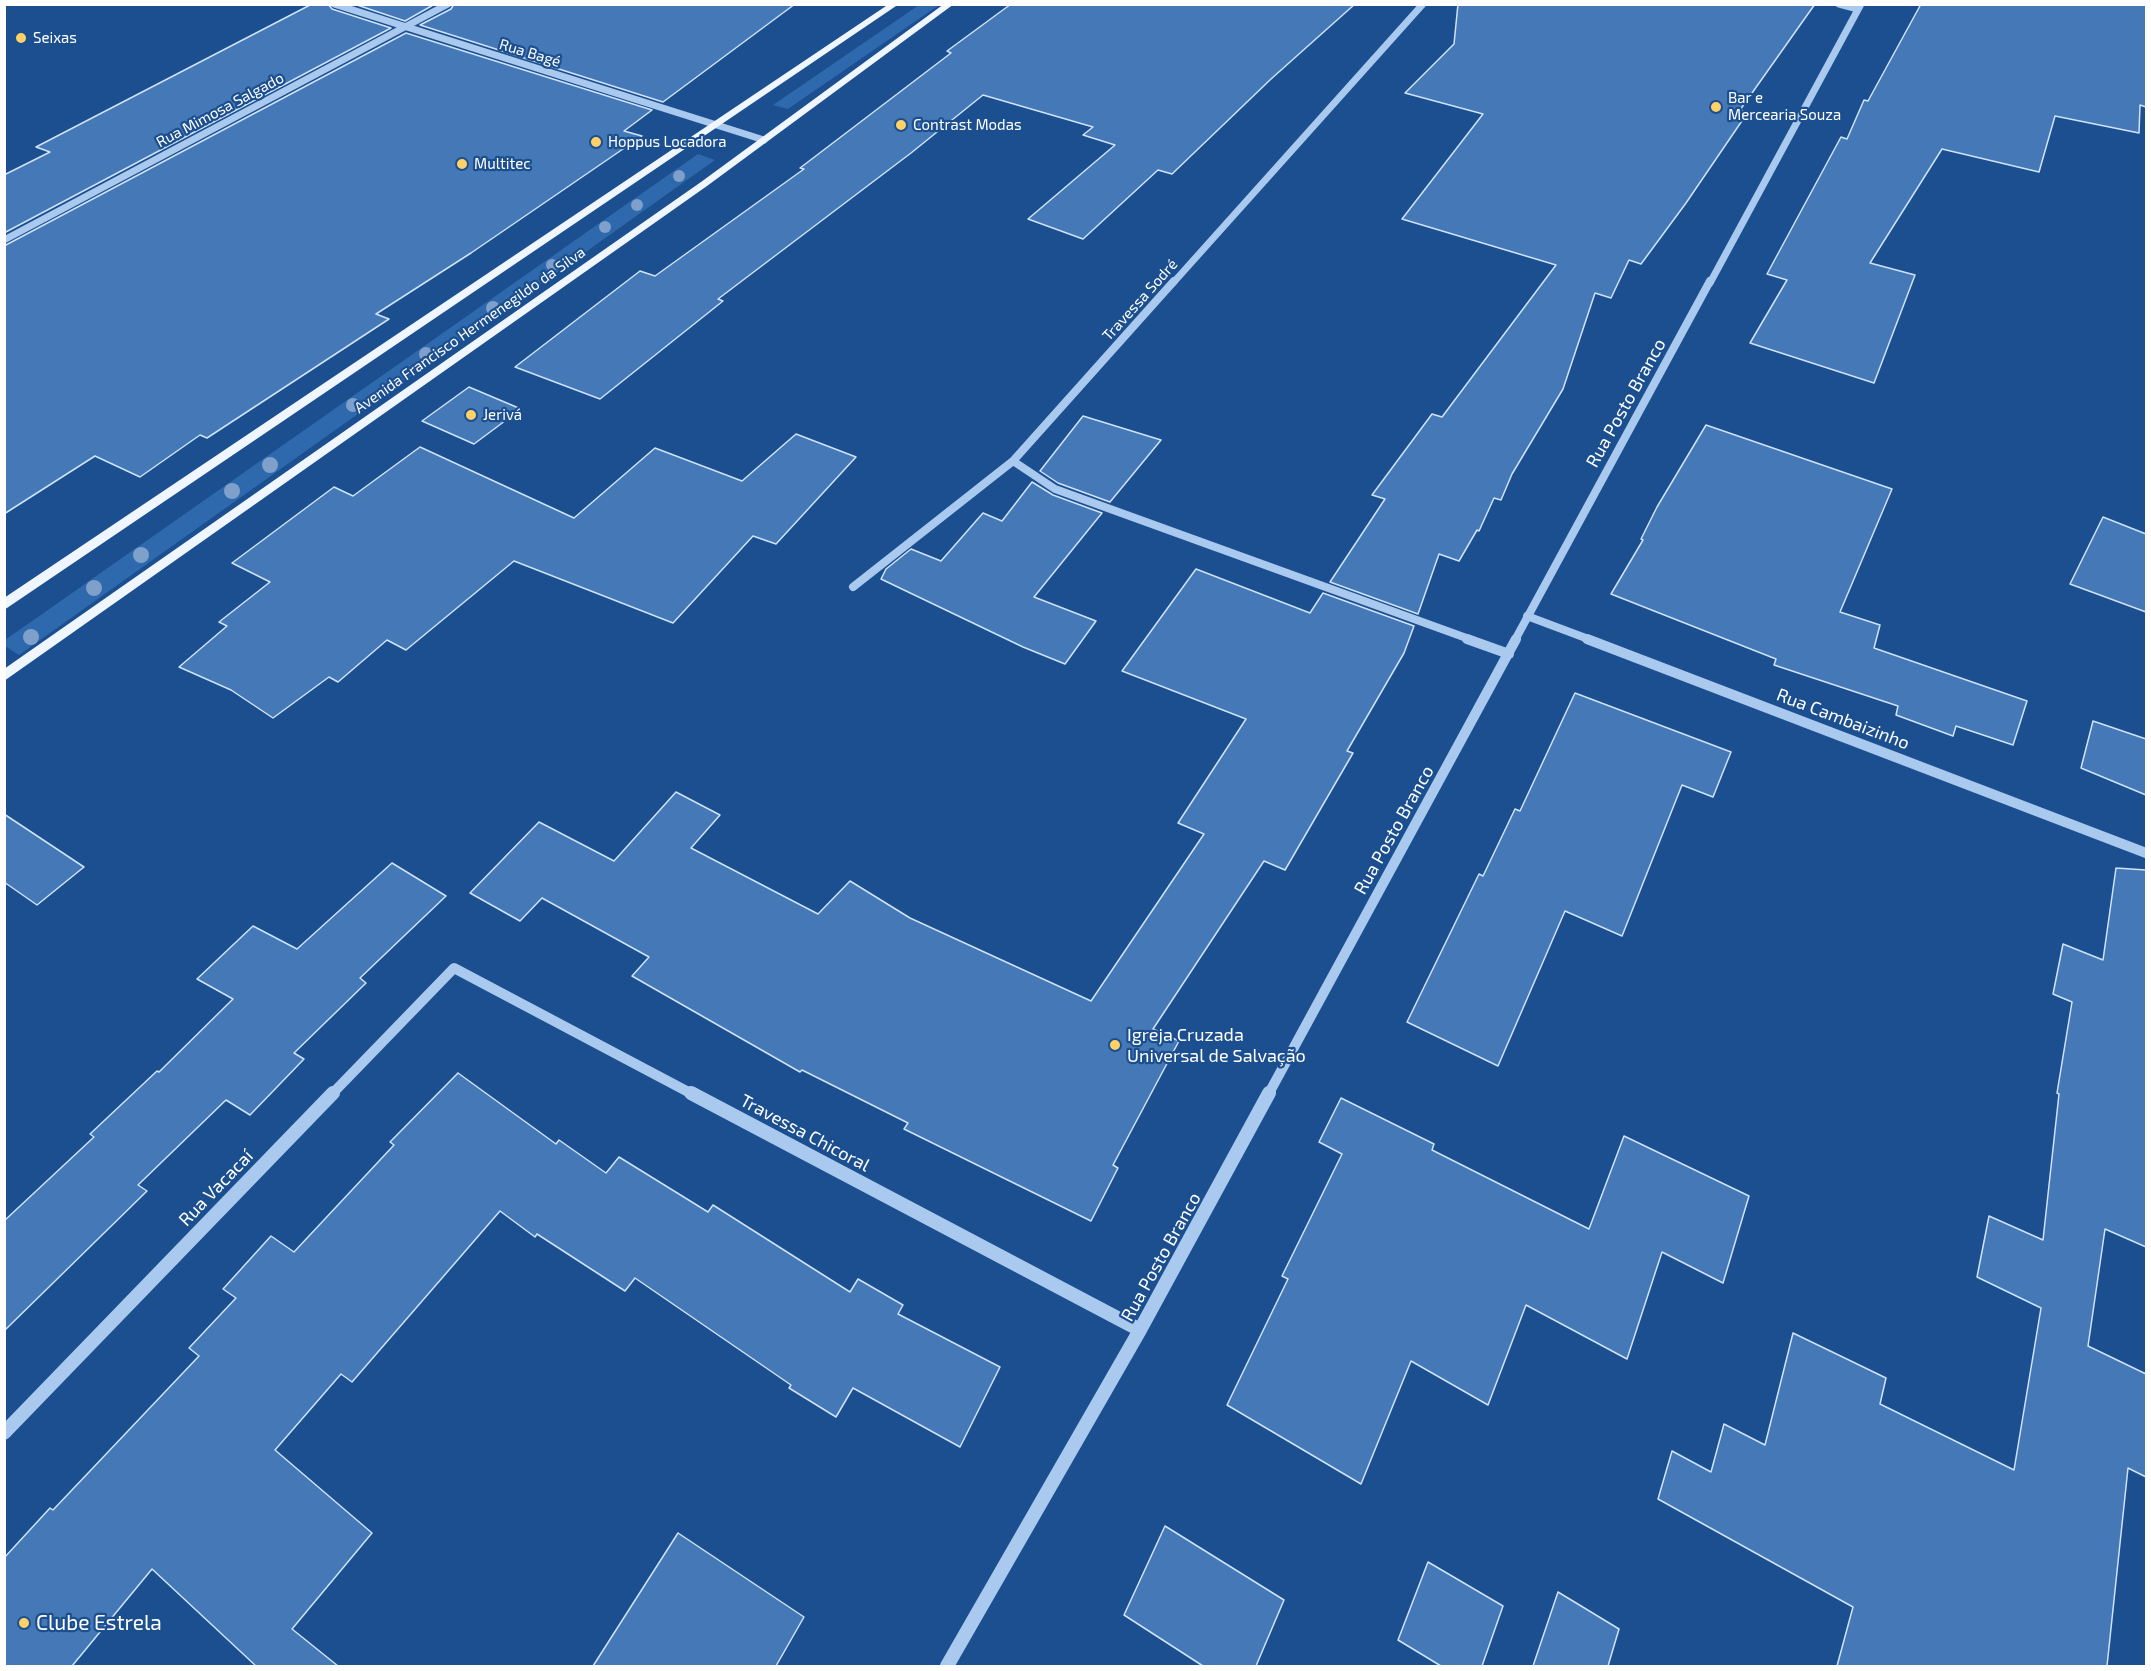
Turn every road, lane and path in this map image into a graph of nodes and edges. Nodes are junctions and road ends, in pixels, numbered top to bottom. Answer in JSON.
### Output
{"nodes":[{"id":1,"x":334,"y":4,"type":"edge"},
{"id":2,"x":448,"y":4,"type":"edge"},
{"id":3,"x":895,"y":4,"type":"edge"},
{"id":4,"x":950,"y":4,"type":"edge"},
{"id":5,"x":1423,"y":4,"type":"edge"},
{"id":6,"x":1839,"y":4,"type":"edge"},
{"id":7,"x":1860,"y":7,"type":"edge"},
{"id":8,"x":404,"y":28,"type":"junction"},
{"id":9,"x":719,"y":125,"type":"junction"},
{"id":10,"x":764,"y":140,"type":"junction"},
{"id":11,"x":4,"y":240,"type":"edge"},
{"id":12,"x":1013,"y":461,"type":"junction"},
{"id":13,"x":853,"y":587,"type":"dead end"},
{"id":14,"x":4,"y":605,"type":"edge"},
{"id":15,"x":1527,"y":616,"type":"junction"},
{"id":16,"x":1509,"y":654,"type":"junction"},
{"id":17,"x":4,"y":676,"type":"edge"},
{"id":18,"x":2146,"y":853,"type":"edge"},
{"id":19,"x":454,"y":968,"type":"joint"},
{"id":20,"x":1140,"y":1330,"type":"junction"},
{"id":21,"x":4,"y":1433,"type":"edge"},
{"id":22,"x":947,"y":1666,"type":"edge"}],
"edges":[{"from":1,"to":8,"type":"street","name":"Rua Bagé"},
{"from":2,"to":8,"type":"street","name":"Rua Mimosa Salgado"},
{"from":3,"to":9,"type":"main road","name":"Avenida Francisco Hermenegildo da Silva"},
{"from":4,"to":10,"type":"main road","name":"Avenida Francisco Hermenegildo da Silva"},
{"from":5,"to":12,"type":"street","name":"Travessa Sodré"},
{"from":6,"to":7,"type":"street"},
{"from":7,"to":15,"type":"street","name":"Rua Posto Branco"},
{"from":8,"to":9,"type":"street","name":"Rua Bagé"},
{"from":8,"to":11,"type":"street","name":"Rua Mimosa Salgado"},
{"from":9,"to":10,"type":"street","name":"Rua Bagé"},
{"from":9,"to":14,"type":"main road","name":"Avenida Francisco Hermenegildo da Silva"},
{"from":10,"to":17,"type":"main road","name":"Avenida Francisco Hermenegildo da Silva"},
{"from":12,"to":13,"type":"street","name":"Travessa Sodré"},
{"from":12,"to":16,"type":"street"},
{"from":15,"to":16,"type":"street","name":"Rua Posto Branco"},
{"from":15,"to":18,"type":"street","name":"Rua Cambaizinho"},
{"from":16,"to":20,"type":"street","name":"Rua Posto Branco"},
{"from":19,"to":20,"type":"street","name":"Travessa Chicoral"},
{"from":19,"to":21,"type":"street","name":"Rua Vacacaí"},
{"from":20,"to":22,"type":"street","name":"Rua Posto Branco"}]}
